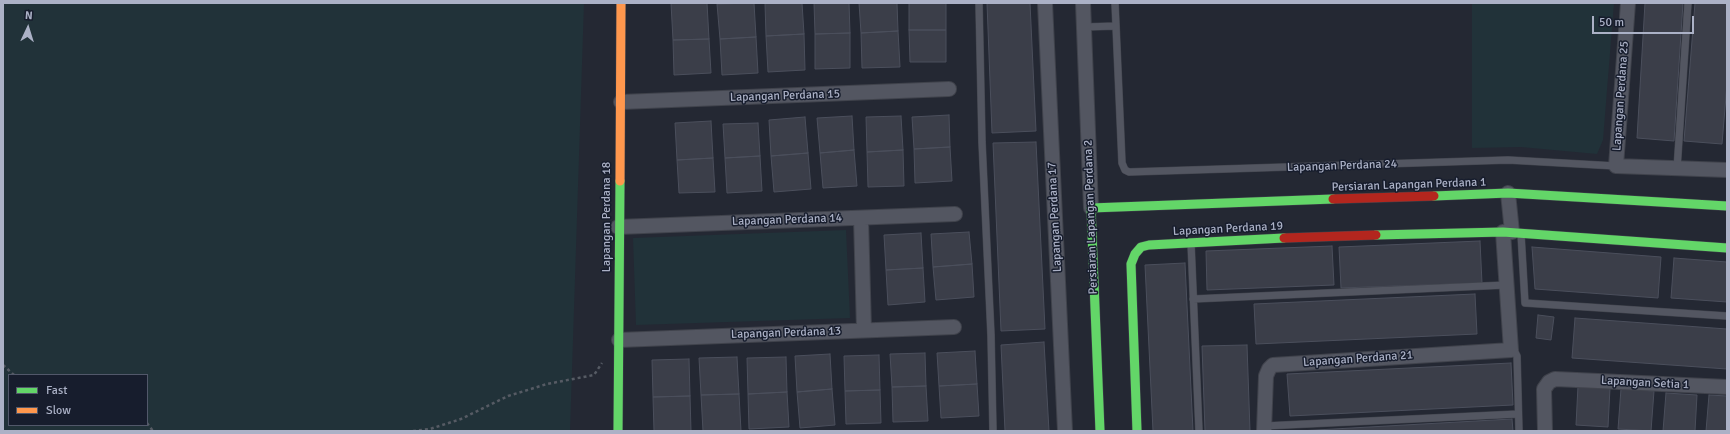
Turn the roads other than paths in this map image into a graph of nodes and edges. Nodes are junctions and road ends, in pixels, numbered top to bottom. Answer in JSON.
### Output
{"nodes":[{"id":1,"x":621,"y":3,"type":"edge"},
{"id":2,"x":979,"y":3,"type":"edge"},
{"id":3,"x":1045,"y":3,"type":"edge"},
{"id":4,"x":1083,"y":3,"type":"edge"},
{"id":5,"x":1115,"y":3,"type":"edge"},
{"id":6,"x":1628,"y":3,"type":"edge"},
{"id":7,"x":1688,"y":3,"type":"edge"},
{"id":8,"x":1116,"y":26,"type":"junction"},
{"id":9,"x":1084,"y":27,"type":"junction"},
{"id":10,"x":949,"y":89,"type":"dead end"},
{"id":11,"x":621,"y":102,"type":"junction"},
{"id":12,"x":1616,"y":166,"type":"junction"},
{"id":13,"x":1677,"y":169,"type":"junction"},
{"id":14,"x":1727,"y":170,"type":"edge"},
{"id":15,"x":1508,"y":193,"type":"junction"},
{"id":16,"x":1727,"y":206,"type":"edge"},
{"id":17,"x":1091,"y":208,"type":"junction"},
{"id":18,"x":955,"y":214,"type":"dead end"},
{"id":19,"x":860,"y":218,"type":"junction"},
{"id":20,"x":618,"y":227,"type":"junction"},
{"id":21,"x":1512,"y":232,"type":"junction"},
{"id":22,"x":1191,"y":242,"type":"junction"},
{"id":23,"x":1727,"y":248,"type":"edge"},
{"id":24,"x":1506,"y":285,"type":"junction"},
{"id":25,"x":1193,"y":299,"type":"junction"},
{"id":26,"x":1727,"y":316,"type":"edge"},
{"id":27,"x":954,"y":327,"type":"dead end"},
{"id":28,"x":864,"y":330,"type":"junction"},
{"id":29,"x":619,"y":340,"type":"junction"},
{"id":30,"x":1511,"y":350,"type":"junction"},
{"id":31,"x":1727,"y":388,"type":"edge"},
{"id":32,"x":1518,"y":414,"type":"junction"},
{"id":33,"x":1264,"y":428,"type":"edge"},
{"id":34,"x":618,"y":431,"type":"edge"},
{"id":35,"x":993,"y":431,"type":"edge"},
{"id":36,"x":1065,"y":431,"type":"edge"},
{"id":37,"x":1100,"y":431,"type":"edge"},
{"id":38,"x":1137,"y":431,"type":"edge"},
{"id":39,"x":1199,"y":431,"type":"edge"},
{"id":40,"x":1519,"y":431,"type":"edge"},
{"id":41,"x":1545,"y":431,"type":"edge"}],
"edges":[{"from":1,"to":11,"type":"street","name":"Lapangan Perdana 18"},
{"from":2,"to":35,"type":"lane"},
{"from":3,"to":36,"type":"street","name":"Lapangan Perdana 17"},
{"from":4,"to":9,"type":"street","name":"Persiaran Lapangan Perdana 2"},
{"from":5,"to":8,"type":"lane","name":"Lapangan Perdana 24"},
{"from":6,"to":12,"type":"street","name":"Lapangan Perdana 25"},
{"from":7,"to":13,"type":"lane"},
{"from":8,"to":9,"type":"lane"},
{"from":8,"to":12,"type":"lane","name":"Lapangan Perdana 24"},
{"from":9,"to":17,"type":"street","name":"Persiaran Lapangan Perdana 2"},
{"from":10,"to":11,"type":"street","name":"Lapangan Perdana 15"},
{"from":11,"to":20,"type":"street","name":"Lapangan Perdana 18"},
{"from":12,"to":13,"type":"street","name":"Lapangan Perdana 24"},
{"from":13,"to":14,"type":"street","name":"Lapangan Perdana 24"},
{"from":15,"to":16,"type":"street","name":"Persiaran Lapangan Perdana 1"},
{"from":15,"to":17,"type":"street","name":"Persiaran Lapangan Perdana 1"},
{"from":15,"to":21,"type":"street"},
{"from":17,"to":37,"type":"street","name":"Persiaran Lapangan Perdana 2"},
{"from":18,"to":19,"type":"street","name":"Lapangan Perdana 14"},
{"from":19,"to":20,"type":"street","name":"Lapangan Perdana 14"},
{"from":19,"to":28,"type":"street"},
{"from":20,"to":29,"type":"street","name":"Lapangan Perdana 18"},
{"from":21,"to":22,"type":"street","name":"Lapangan Perdana 19"},
{"from":21,"to":23,"type":"street","name":"Lapangan Perdana 19"},
{"from":21,"to":24,"type":"street"},
{"from":21,"to":26,"type":"lane"},
{"from":22,"to":25,"type":"lane"},
{"from":22,"to":38,"type":"street","name":"Lapangan Perdana 19"},
{"from":24,"to":25,"type":"lane"},
{"from":24,"to":30,"type":"street"},
{"from":25,"to":39,"type":"lane"},
{"from":27,"to":28,"type":"street","name":"Lapangan Perdana 13"},
{"from":28,"to":29,"type":"street","name":"Lapangan Perdana 13"},
{"from":29,"to":34,"type":"street","name":"Lapangan Perdana 18"},
{"from":30,"to":32,"type":"lane"},
{"from":30,"to":33,"type":"street","name":"Lapangan Perdana 21"},
{"from":31,"to":41,"type":"street","name":"Lapangan Setia 1"},
{"from":32,"to":33,"type":"lane"},
{"from":32,"to":40,"type":"lane"}]}
